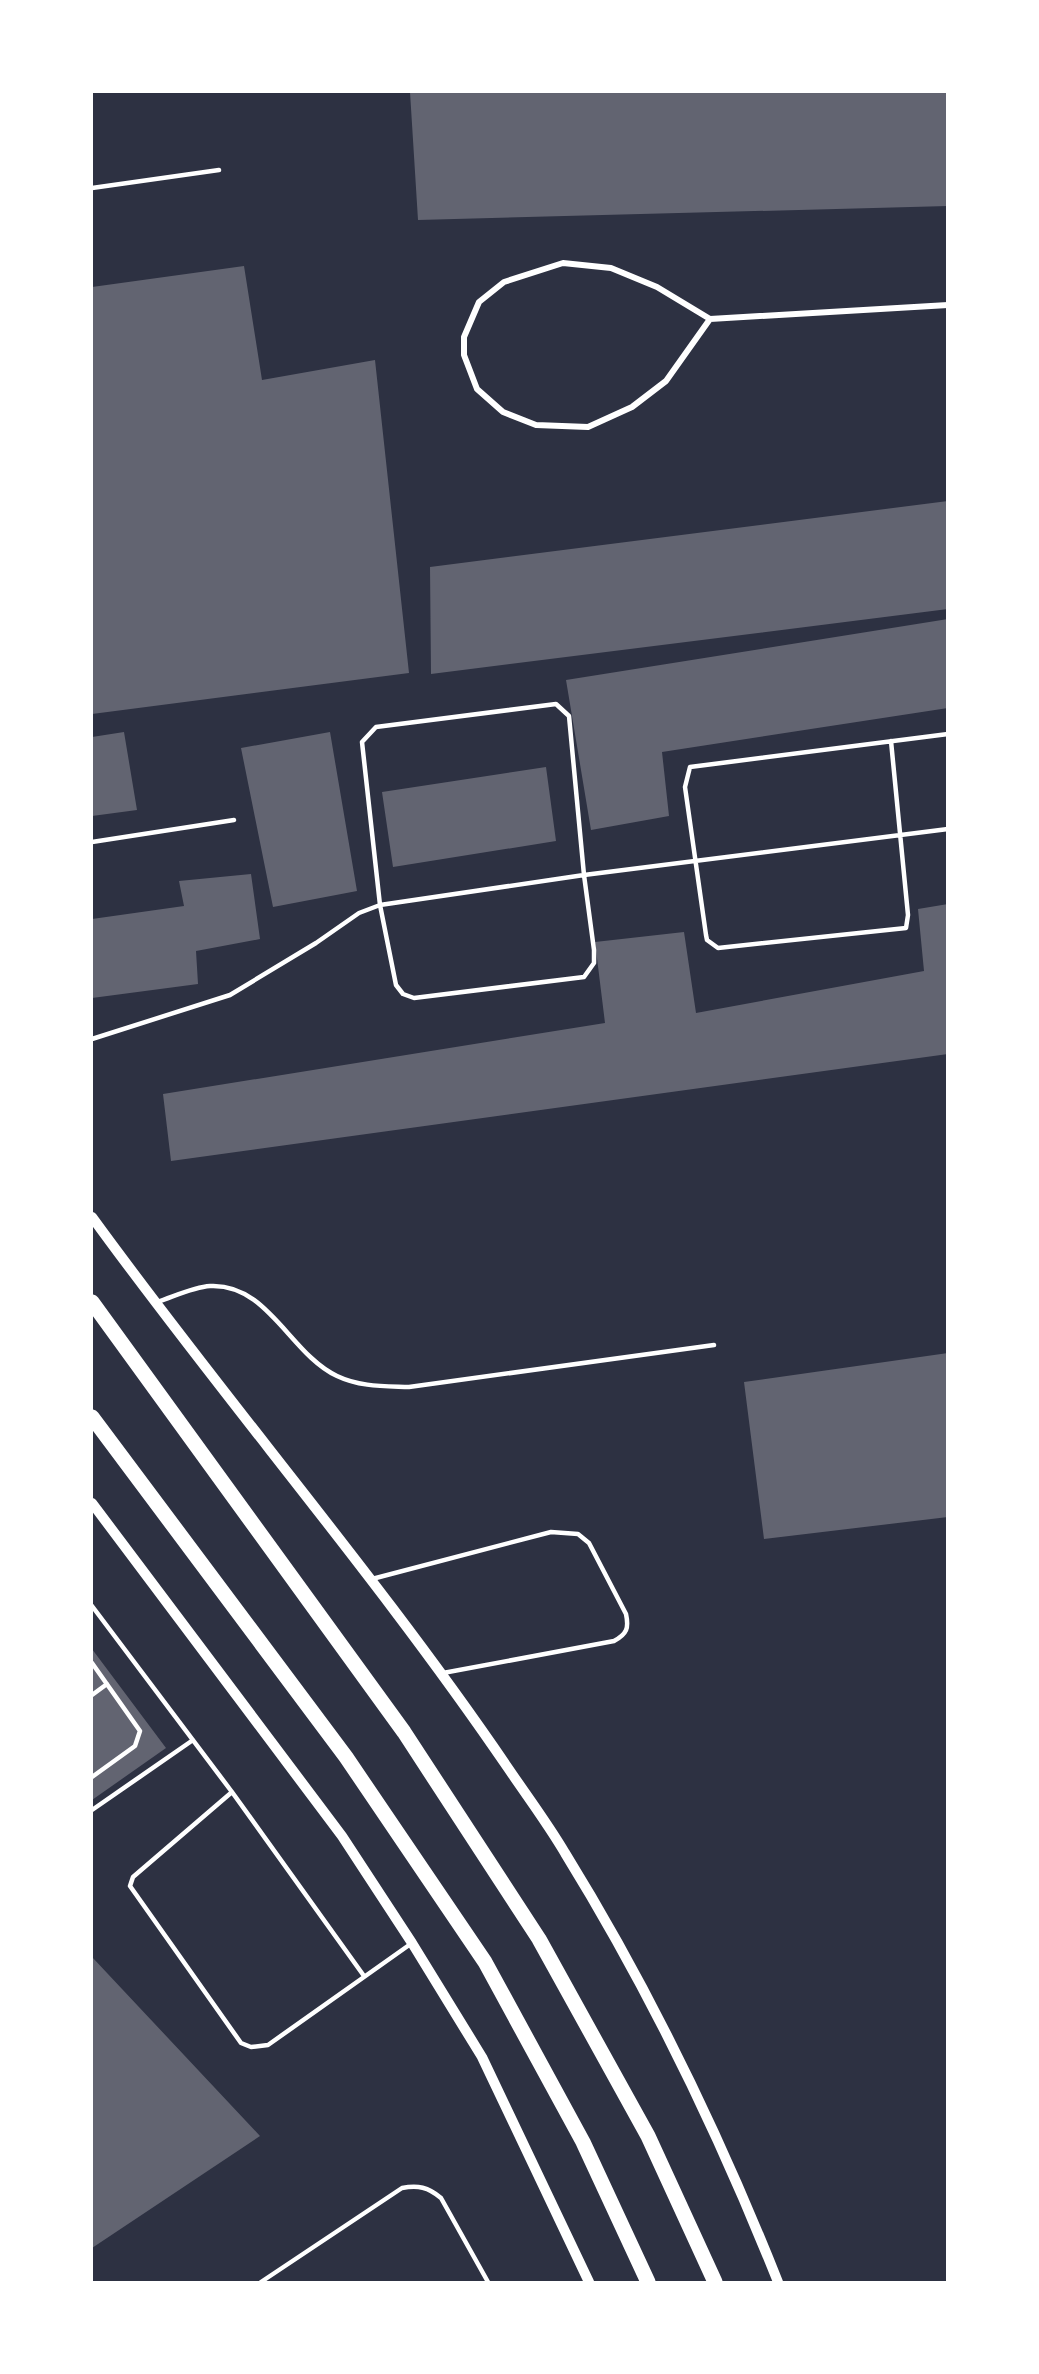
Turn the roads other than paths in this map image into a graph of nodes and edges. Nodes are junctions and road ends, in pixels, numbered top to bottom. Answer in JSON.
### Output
{"nodes":[{"id":1,"x":219,"y":170,"type":"dead end"},
{"id":2,"x":92,"y":188,"type":"edge"},
{"id":3,"x":948,"y":305,"type":"edge"},
{"id":4,"x":710,"y":319,"type":"junction"},
{"id":5,"x":948,"y":734,"type":"edge"},
{"id":6,"x":891,"y":741,"type":"junction"},
{"id":7,"x":234,"y":820,"type":"dead end"},
{"id":8,"x":948,"y":829,"type":"edge"},
{"id":9,"x":901,"y":834,"type":"junction"},
{"id":10,"x":92,"y":842,"type":"edge"},
{"id":11,"x":696,"y":862,"type":"junction"},
{"id":12,"x":584,"y":875,"type":"junction"},
{"id":13,"x":380,"y":905,"type":"junction"},
{"id":14,"x":92,"y":1039,"type":"edge"},
{"id":15,"x":92,"y":1217,"type":"edge"},
{"id":16,"x":92,"y":1302,"type":"edge"},
{"id":17,"x":154,"y":1303,"type":"junction"},
{"id":18,"x":714,"y":1345,"type":"dead end"},
{"id":19,"x":92,"y":1417,"type":"edge"},
{"id":20,"x":92,"y":1503,"type":"edge"},
{"id":21,"x":372,"y":1580,"type":"junction"},
{"id":22,"x":92,"y":1606,"type":"edge"},
{"id":23,"x":92,"y":1662,"type":"edge"},
{"id":24,"x":443,"y":1673,"type":"junction"},
{"id":25,"x":107,"y":1684,"type":"junction"},
{"id":26,"x":92,"y":1695,"type":"edge"},
{"id":27,"x":194,"y":1740,"type":"junction"},
{"id":28,"x":92,"y":1778,"type":"edge"},
{"id":29,"x":232,"y":1792,"type":"junction"},
{"id":30,"x":92,"y":1810,"type":"edge"},
{"id":31,"x":412,"y":1943,"type":"junction"},
{"id":32,"x":364,"y":1976,"type":"junction"},
{"id":33,"x":261,"y":2283,"type":"edge"},
{"id":34,"x":488,"y":2283,"type":"edge"},
{"id":35,"x":589,"y":2283,"type":"edge"},
{"id":36,"x":648,"y":2283,"type":"edge"},
{"id":37,"x":715,"y":2283,"type":"edge"},
{"id":38,"x":778,"y":2283,"type":"edge"}],
"edges":[{"from":1,"to":2,"type":"lane"},
{"from":3,"to":4,"type":"street"},
{"from":4,"to":4,"type":"street"},
{"from":5,"to":6,"type":"lane"},
{"from":6,"to":9,"type":"lane"},
{"from":6,"to":11,"type":"lane"},
{"from":7,"to":10,"type":"lane"},
{"from":8,"to":9,"type":"lane"},
{"from":9,"to":11,"type":"lane"},
{"from":9,"to":11,"type":"lane"},
{"from":11,"to":12,"type":"lane"},
{"from":12,"to":13,"type":"lane"},
{"from":12,"to":13,"type":"lane"},
{"from":12,"to":13,"type":"lane"},
{"from":13,"to":14,"type":"lane"},
{"from":15,"to":17,"type":"street"},
{"from":16,"to":37,"type":"main road"},
{"from":17,"to":18,"type":"lane"},
{"from":17,"to":21,"type":"street"},
{"from":19,"to":36,"type":"main road"},
{"from":20,"to":31,"type":"street"},
{"from":21,"to":24,"type":"street"},
{"from":21,"to":24,"type":"lane"},
{"from":22,"to":27,"type":"lane"},
{"from":23,"to":25,"type":"lane"},
{"from":24,"to":38,"type":"street"},
{"from":25,"to":26,"type":"lane"},
{"from":25,"to":28,"type":"lane"},
{"from":27,"to":29,"type":"lane"},
{"from":27,"to":30,"type":"lane"},
{"from":29,"to":32,"type":"lane"},
{"from":29,"to":32,"type":"lane"},
{"from":31,"to":32,"type":"lane"},
{"from":31,"to":35,"type":"street"},
{"from":33,"to":34,"type":"lane"}]}
